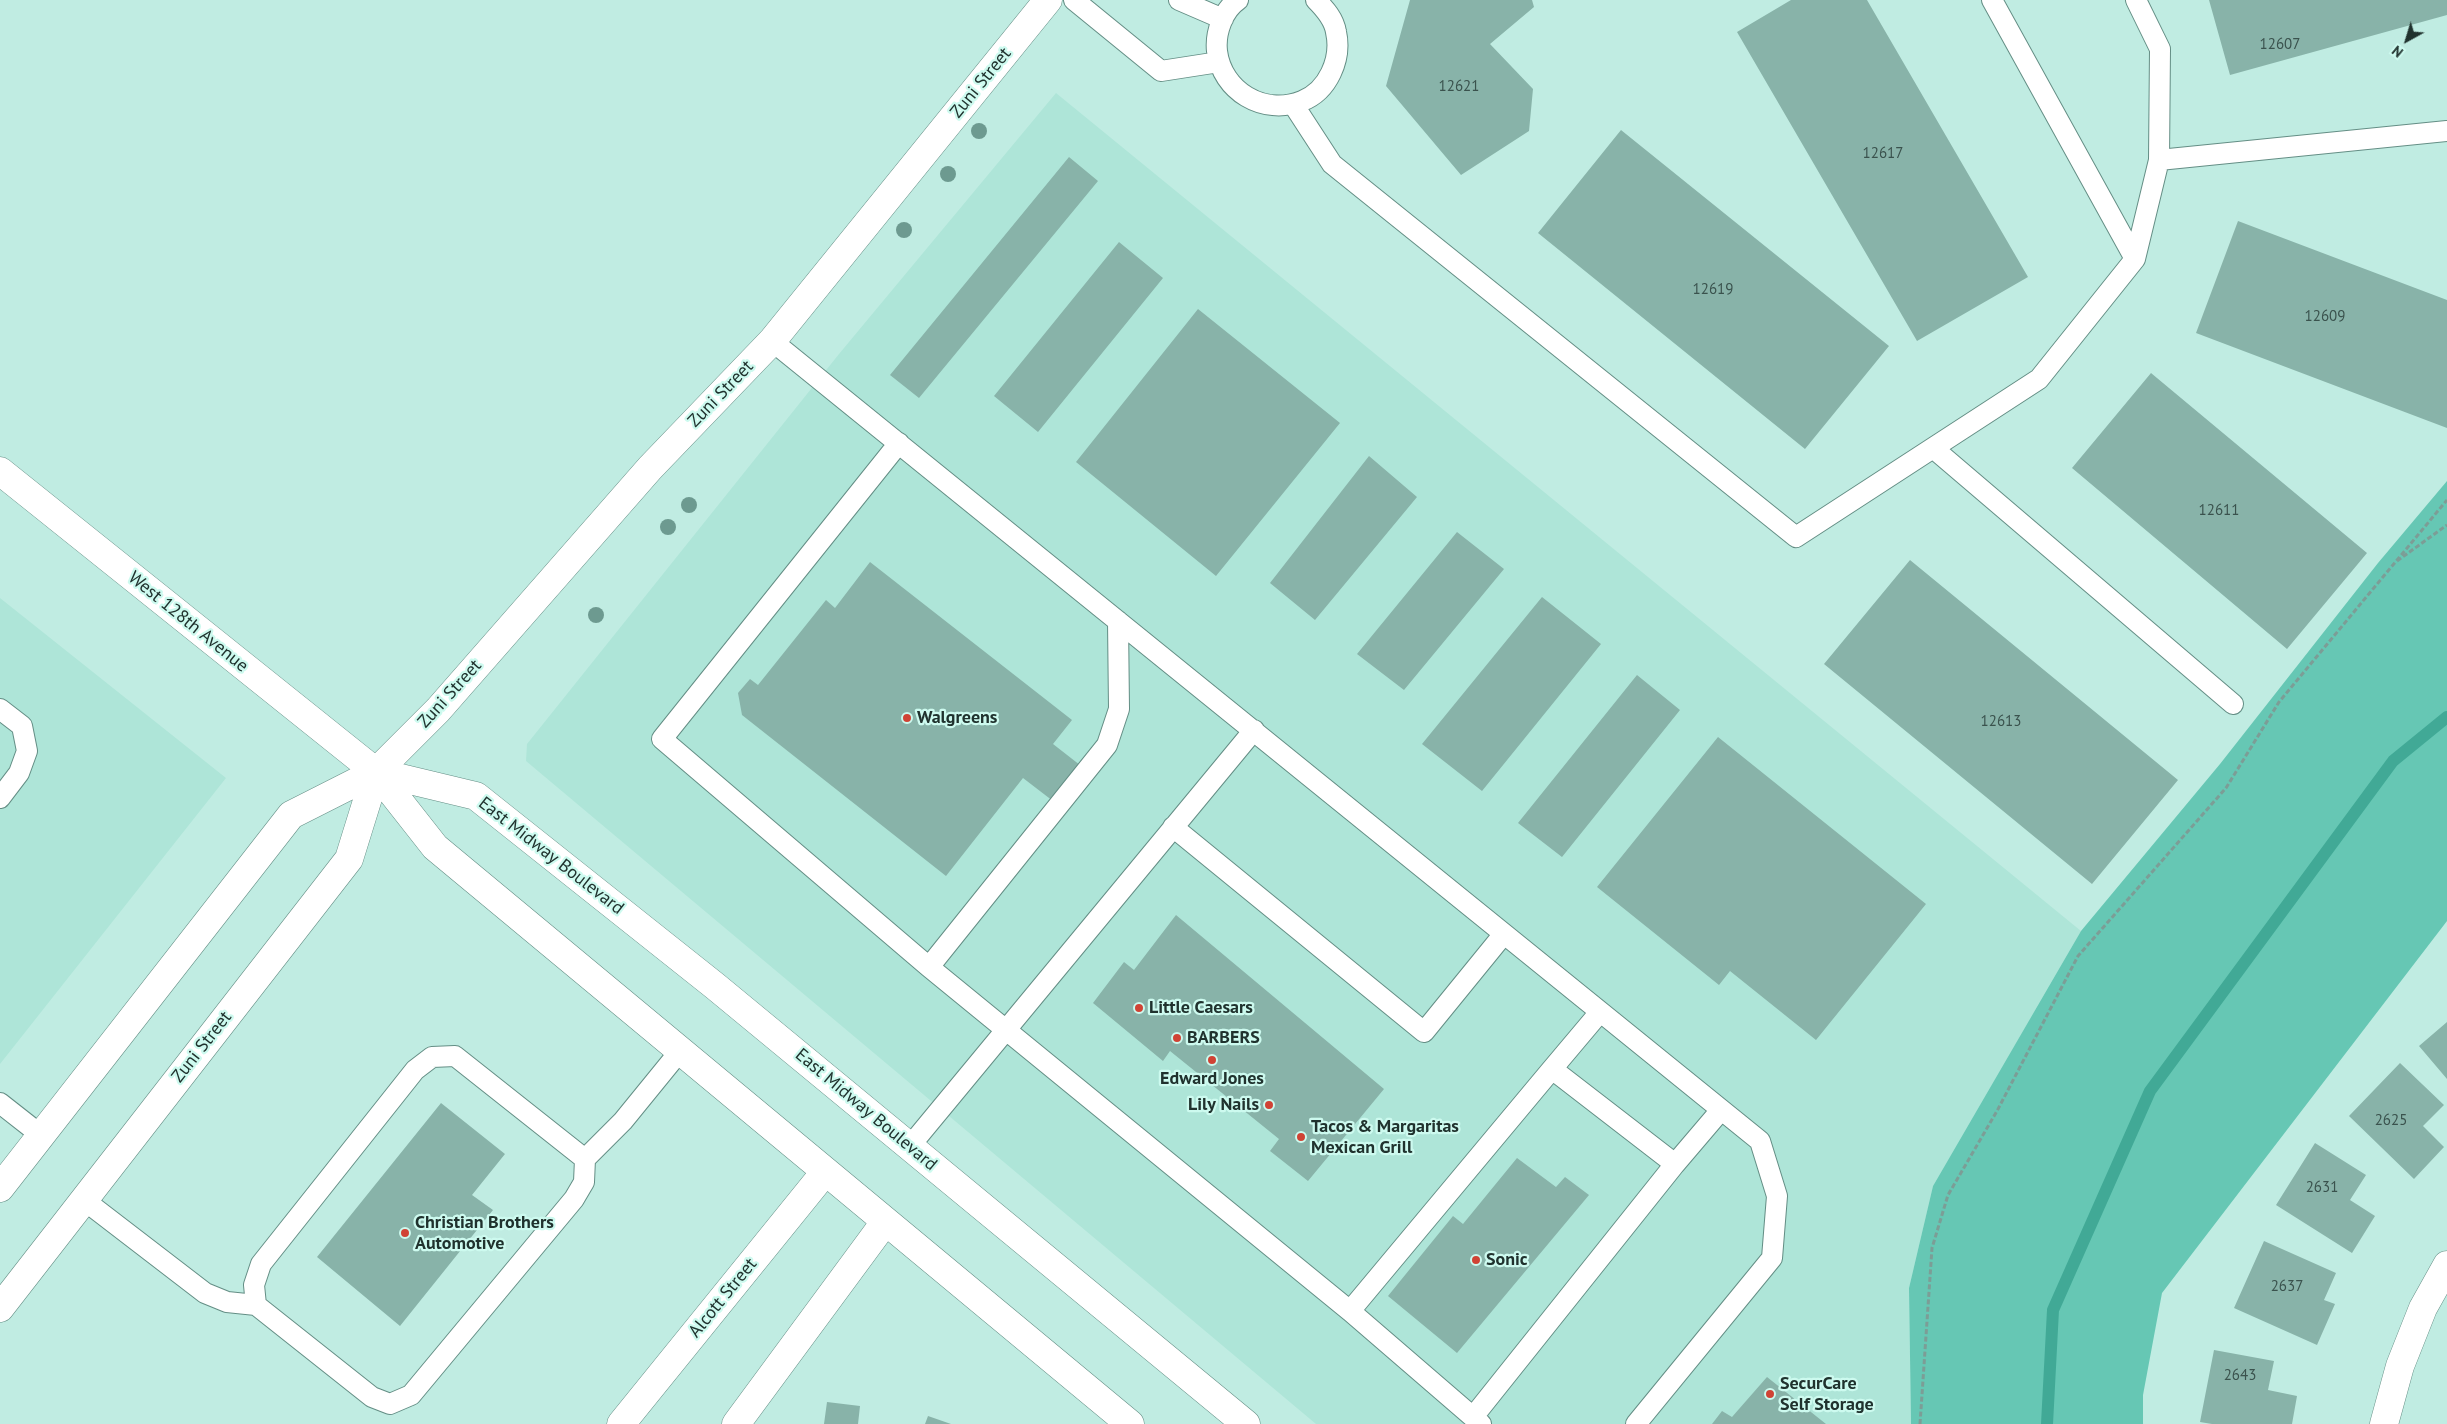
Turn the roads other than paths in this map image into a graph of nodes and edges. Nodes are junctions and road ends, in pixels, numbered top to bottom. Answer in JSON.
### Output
{"nodes":[{"id":1,"x":1048,"y":0,"type":"edge"},
{"id":2,"x":1074,"y":0,"type":"edge"},
{"id":3,"x":1180,"y":0,"type":"edge"},
{"id":4,"x":1238,"y":0,"type":"edge"},
{"id":5,"x":1316,"y":0,"type":"edge"},
{"id":6,"x":1992,"y":0,"type":"edge"},
{"id":7,"x":2136,"y":0,"type":"edge"},
{"id":8,"x":1223,"y":19,"type":"junction"},
{"id":9,"x":1219,"y":62,"type":"junction"},
{"id":10,"x":1293,"y":104,"type":"junction"},
{"id":11,"x":2447,"y":131,"type":"edge"},
{"id":12,"x":2159,"y":160,"type":"junction"},
{"id":13,"x":2135,"y":258,"type":"junction"},
{"id":14,"x":772,"y":341,"type":"junction"},
{"id":15,"x":899,"y":443,"type":"junction"},
{"id":16,"x":1933,"y":448,"type":"junction"},
{"id":17,"x":0,"y":471,"type":"edge"},
{"id":18,"x":1118,"y":621,"type":"junction"},
{"id":19,"x":2233,"y":704,"type":"dead end"},
{"id":20,"x":0,"y":709,"type":"edge"},
{"id":21,"x":1254,"y":730,"type":"junction"},
{"id":22,"x":376,"y":772,"type":"junction"},
{"id":23,"x":0,"y":798,"type":"edge"},
{"id":24,"x":1173,"y":827,"type":"junction"},
{"id":25,"x":1503,"y":935,"type":"junction"},
{"id":26,"x":928,"y":967,"type":"junction"},
{"id":27,"x":1600,"y":1012,"type":"junction"},
{"id":28,"x":1005,"y":1031,"type":"junction"},
{"id":29,"x":680,"y":1051,"type":"junction"},
{"id":30,"x":1552,"y":1069,"type":"junction"},
{"id":31,"x":0,"y":1103,"type":"edge"},
{"id":32,"x":1721,"y":1110,"type":"junction"},
{"id":33,"x":42,"y":1136,"type":"junction"},
{"id":34,"x":910,"y":1146,"type":"junction"},
{"id":35,"x":585,"y":1159,"type":"junction"},
{"id":36,"x":1675,"y":1164,"type":"junction"},
{"id":37,"x":825,"y":1172,"type":"junction"},
{"id":38,"x":0,"y":1188,"type":"edge"},
{"id":39,"x":84,"y":1200,"type":"junction"},
{"id":40,"x":885,"y":1222,"type":"junction"},
{"id":41,"x":2447,"y":1265,"type":"edge"},
{"id":42,"x":256,"y":1305,"type":"junction"},
{"id":43,"x":0,"y":1308,"type":"edge"},
{"id":44,"x":1350,"y":1311,"type":"junction"},
{"id":45,"x":1477,"y":1420,"type":"edge"},
{"id":46,"x":621,"y":1424,"type":"edge"},
{"id":47,"x":736,"y":1424,"type":"edge"},
{"id":48,"x":1130,"y":1424,"type":"edge"},
{"id":49,"x":1246,"y":1424,"type":"edge"},
{"id":50,"x":1636,"y":1424,"type":"edge"},
{"id":51,"x":2384,"y":1424,"type":"edge"}],
"edges":[{"from":1,"to":14,"type":"main road","name":"Zuni Street"},
{"from":2,"to":9,"type":"lane"},
{"from":3,"to":8,"type":"lane"},
{"from":4,"to":8,"type":"lane"},
{"from":5,"to":10,"type":"lane"},
{"from":6,"to":13,"type":"lane"},
{"from":7,"to":12,"type":"lane"},
{"from":8,"to":9,"type":"lane"},
{"from":9,"to":10,"type":"lane"},
{"from":10,"to":16,"type":"lane"},
{"from":11,"to":12,"type":"lane"},
{"from":12,"to":13,"type":"lane"},
{"from":13,"to":16,"type":"lane"},
{"from":14,"to":15,"type":"lane"},
{"from":14,"to":22,"type":"main road","name":"Zuni Street"},
{"from":15,"to":18,"type":"lane"},
{"from":15,"to":26,"type":"lane"},
{"from":16,"to":19,"type":"lane"},
{"from":17,"to":22,"type":"main road","name":"West 128th Avenue"},
{"from":18,"to":21,"type":"lane"},
{"from":18,"to":26,"type":"lane"},
{"from":20,"to":23,"type":"lane"},
{"from":21,"to":24,"type":"lane"},
{"from":21,"to":25,"type":"lane"},
{"from":22,"to":29,"type":"main road"},
{"from":22,"to":33,"type":"main road","name":"Zuni Street"},
{"from":22,"to":34,"type":"main road","name":"East Midway Boulevard"},
{"from":22,"to":39,"type":"main road","name":"Zuni Street"},
{"from":24,"to":25,"type":"lane"},
{"from":24,"to":28,"type":"lane"},
{"from":25,"to":27,"type":"lane"},
{"from":26,"to":28,"type":"lane"},
{"from":27,"to":30,"type":"lane"},
{"from":27,"to":32,"type":"lane"},
{"from":28,"to":34,"type":"lane"},
{"from":28,"to":44,"type":"lane"},
{"from":29,"to":35,"type":"lane"},
{"from":29,"to":37,"type":"main road"},
{"from":30,"to":36,"type":"lane"},
{"from":30,"to":44,"type":"lane"},
{"from":31,"to":33,"type":"lane"},
{"from":32,"to":36,"type":"lane"},
{"from":32,"to":50,"type":"lane"},
{"from":33,"to":38,"type":"main road","name":"Zuni Street"},
{"from":34,"to":49,"type":"main road","name":"East Midway Boulevard"},
{"from":35,"to":42,"type":"lane"},
{"from":35,"to":42,"type":"lane"},
{"from":36,"to":45,"type":"lane"},
{"from":37,"to":40,"type":"main road"},
{"from":37,"to":46,"type":"main road","name":"Alcott Street"},
{"from":39,"to":42,"type":"lane"},
{"from":39,"to":43,"type":"main road","name":"Zuni Street"},
{"from":40,"to":47,"type":"main road"},
{"from":40,"to":48,"type":"main road"},
{"from":41,"to":51,"type":"main road"},
{"from":44,"to":45,"type":"lane"}]}
